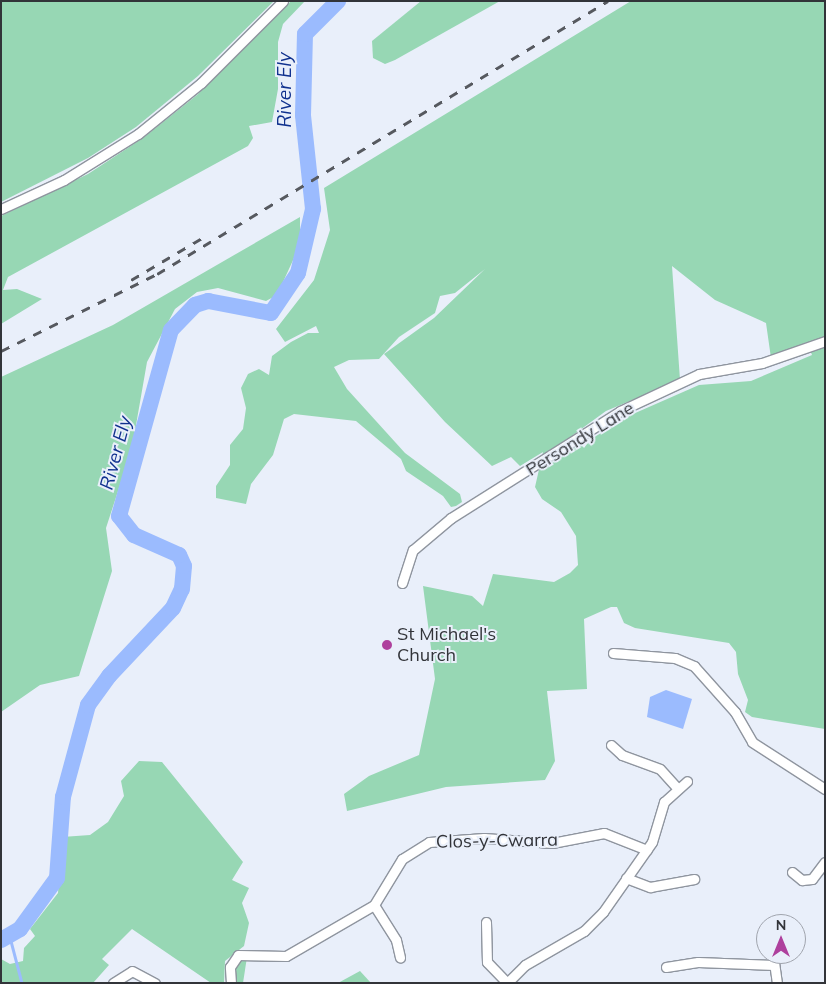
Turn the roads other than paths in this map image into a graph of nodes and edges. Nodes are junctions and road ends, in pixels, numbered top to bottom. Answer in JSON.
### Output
{"nodes":[{"id":1,"x":283,"y":1,"type":"edge"},
{"id":2,"x":1,"y":209,"type":"edge"},
{"id":3,"x":825,"y":341,"type":"edge"},
{"id":4,"x":402,"y":583,"type":"dead end"},
{"id":5,"x":613,"y":653,"type":"dead end"},
{"id":6,"x":611,"y":745,"type":"dead end"},
{"id":7,"x":687,"y":781,"type":"dead end"},
{"id":8,"x":677,"y":788,"type":"junction"},
{"id":9,"x":825,"y":789,"type":"edge"},
{"id":10,"x":647,"y":850,"type":"junction"},
{"id":11,"x":825,"y":862,"type":"edge"},
{"id":12,"x":792,"y":872,"type":"dead end"},
{"id":13,"x":626,"y":878,"type":"junction"},
{"id":14,"x":694,"y":879,"type":"dead end"},
{"id":15,"x":374,"y":905,"type":"junction"},
{"id":16,"x":486,"y":922,"type":"dead end"},
{"id":17,"x":400,"y":958,"type":"dead end"},
{"id":18,"x":774,"y":965,"type":"joint"},
{"id":19,"x":666,"y":967,"type":"dead end"},
{"id":20,"x":113,"y":983,"type":"edge"},
{"id":21,"x":155,"y":983,"type":"edge"},
{"id":22,"x":231,"y":983,"type":"edge"},
{"id":23,"x":507,"y":983,"type":"edge"},
{"id":24,"x":777,"y":983,"type":"edge"}],
"edges":[{"from":1,"to":2,"type":"street"},
{"from":3,"to":4,"type":"street","name":"Persondy Lane"},
{"from":5,"to":9,"type":"street"},
{"from":6,"to":8,"type":"street"},
{"from":7,"to":8,"type":"street"},
{"from":8,"to":10,"type":"street"},
{"from":10,"to":13,"type":"street"},
{"from":10,"to":15,"type":"street","name":"Clos-y-Cwarra"},
{"from":11,"to":12,"type":"street"},
{"from":13,"to":14,"type":"street"},
{"from":13,"to":23,"type":"street"},
{"from":15,"to":17,"type":"street"},
{"from":15,"to":22,"type":"street","name":"Clos-y-Cwarra"},
{"from":16,"to":23,"type":"street"},
{"from":18,"to":19,"type":"street"},
{"from":18,"to":24,"type":"street"},
{"from":20,"to":21,"type":"street"}]}
